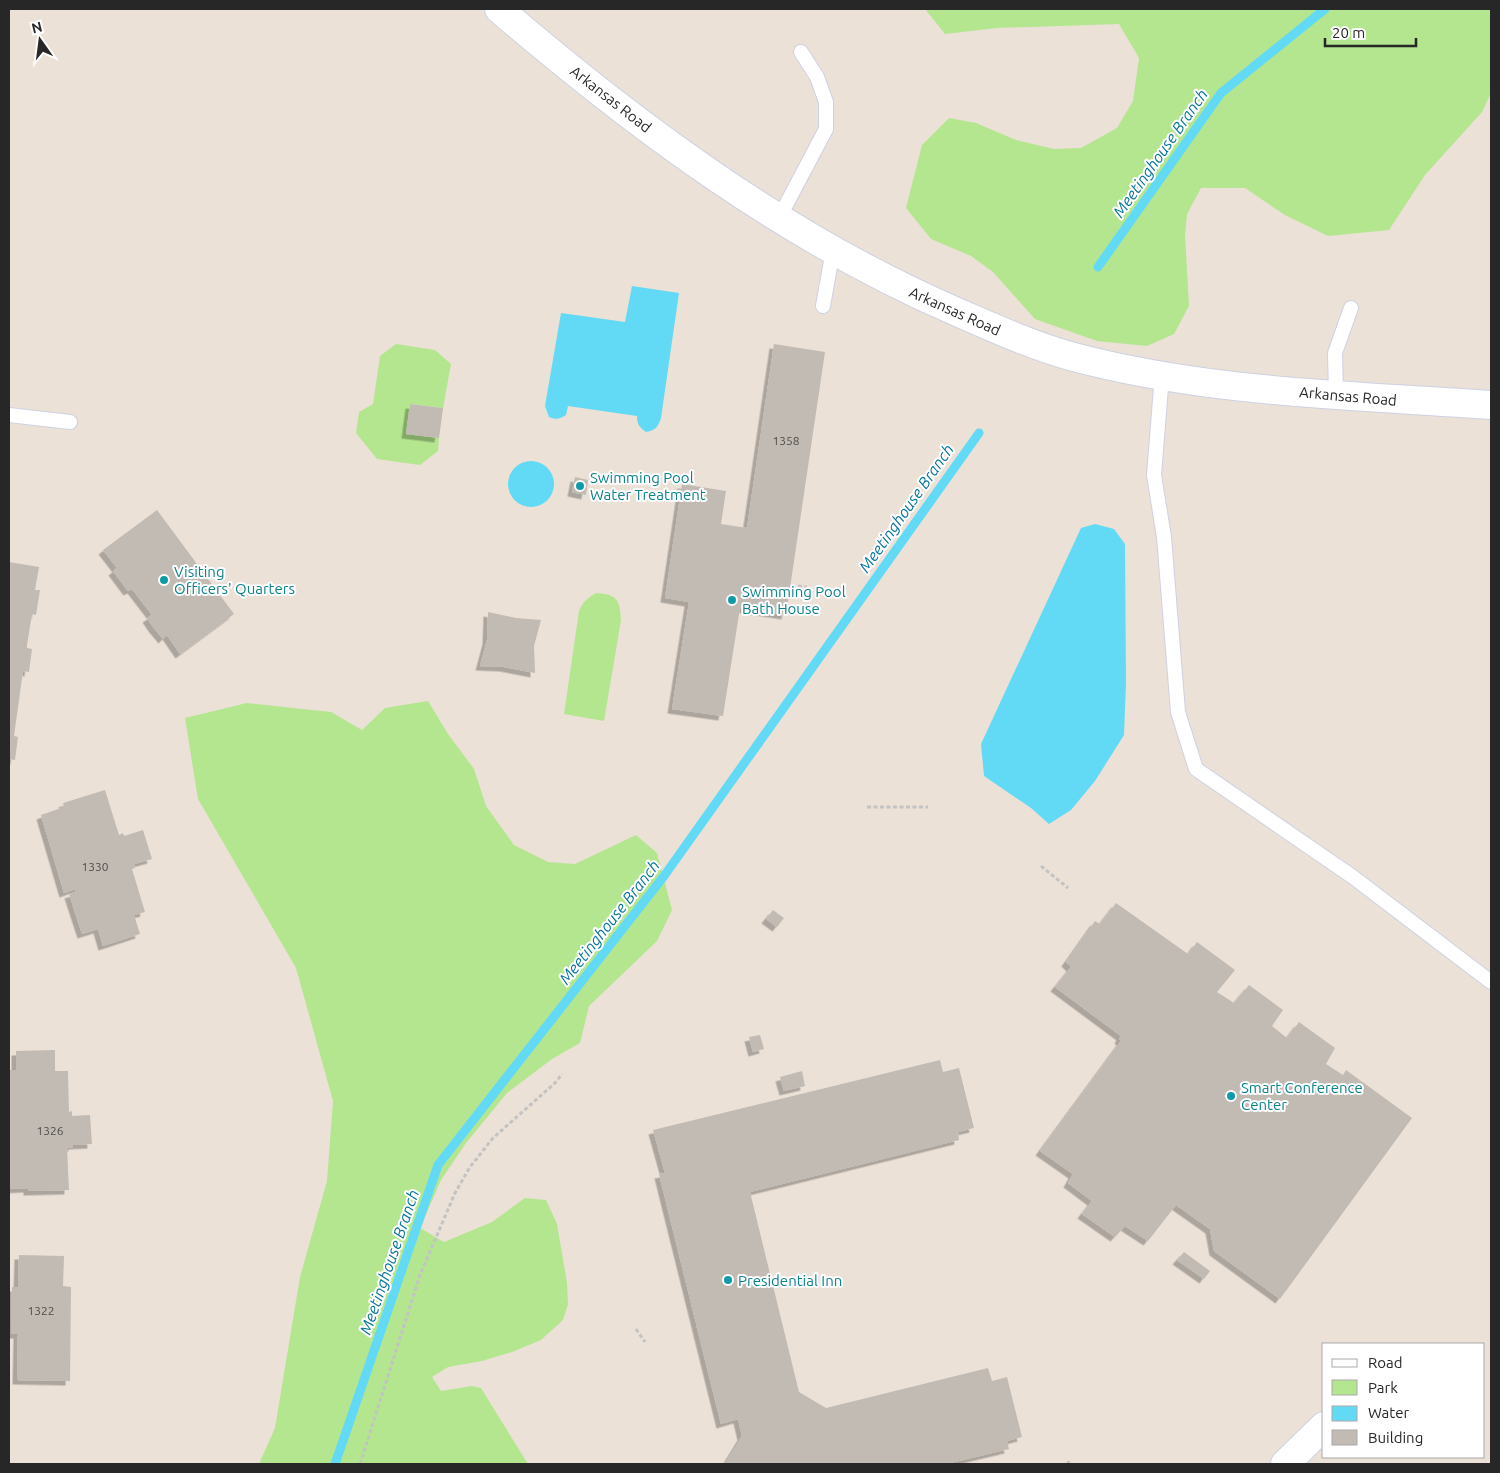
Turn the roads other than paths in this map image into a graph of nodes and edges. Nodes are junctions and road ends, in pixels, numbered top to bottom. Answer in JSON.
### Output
{"nodes":[{"id":1,"x":498,"y":9,"type":"edge"},
{"id":2,"x":802,"y":52,"type":"dead end"},
{"id":3,"x":779,"y":218,"type":"junction"},
{"id":4,"x":833,"y":250,"type":"junction"},
{"id":5,"x":823,"y":306,"type":"dead end"},
{"id":6,"x":1351,"y":308,"type":"dead end"},
{"id":7,"x":1162,"y":375,"type":"junction"},
{"id":8,"x":1336,"y":394,"type":"junction"},
{"id":9,"x":1491,"y":405,"type":"edge"},
{"id":10,"x":9,"y":415,"type":"edge"},
{"id":11,"x":70,"y":422,"type":"dead end"},
{"id":12,"x":1491,"y":982,"type":"edge"},
{"id":13,"x":1322,"y":1428,"type":"edge"},
{"id":14,"x":1286,"y":1464,"type":"edge"}],
"edges":[{"from":1,"to":3,"type":"street","name":"Arkansas Road"},
{"from":2,"to":3,"type":"lane"},
{"from":3,"to":4,"type":"street","name":"Arkansas Road"},
{"from":4,"to":5,"type":"lane"},
{"from":4,"to":7,"type":"street","name":"Arkansas Road"},
{"from":6,"to":8,"type":"lane"},
{"from":7,"to":8,"type":"street","name":"Arkansas Road"},
{"from":7,"to":12,"type":"lane"},
{"from":8,"to":9,"type":"street","name":"Arkansas Road"},
{"from":10,"to":11,"type":"lane"},
{"from":13,"to":14,"type":"street"}]}
